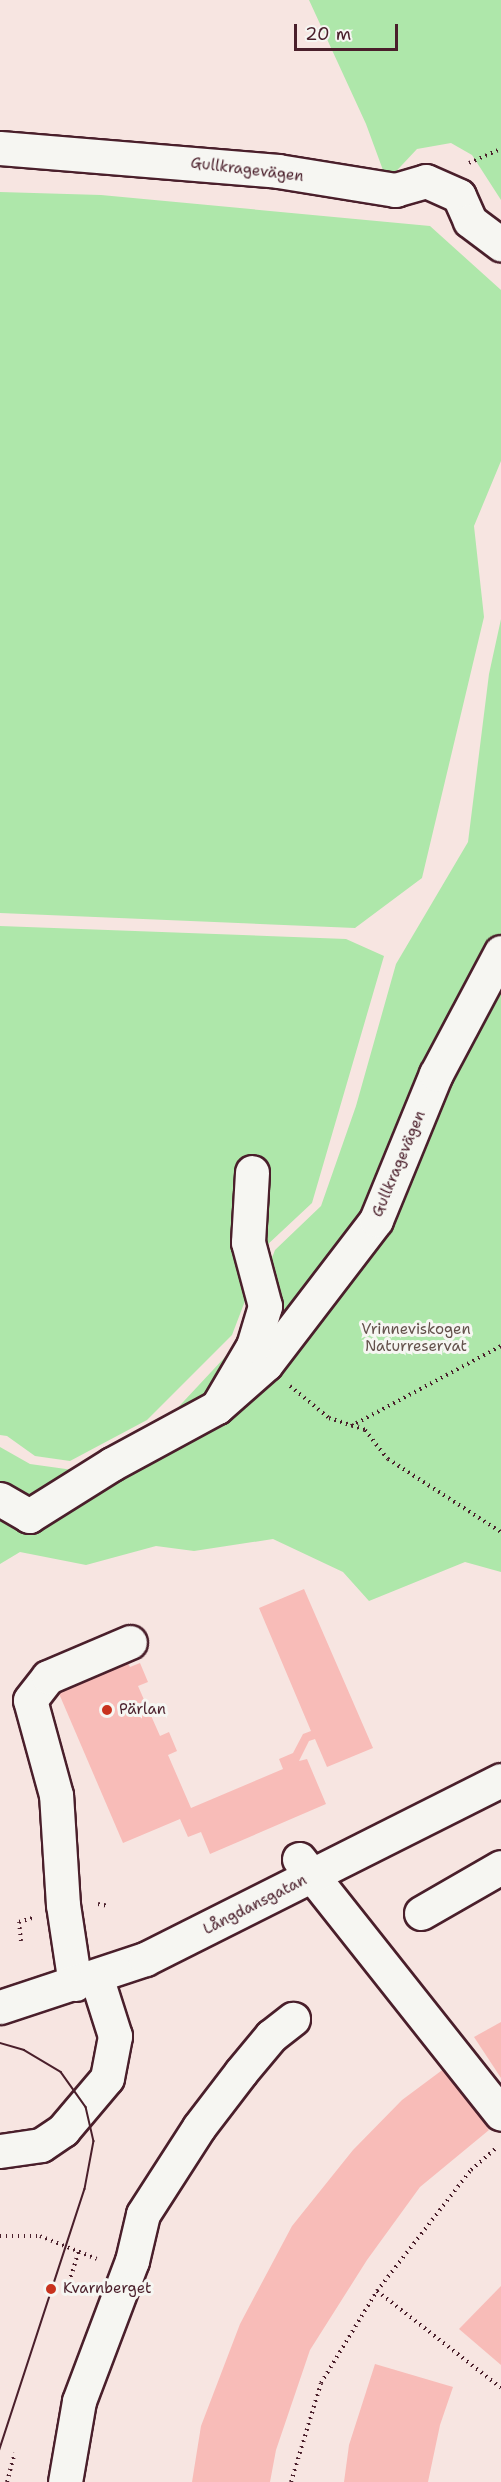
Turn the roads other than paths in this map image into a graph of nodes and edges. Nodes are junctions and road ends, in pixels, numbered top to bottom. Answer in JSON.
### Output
{"nodes":[{"id":1,"x":0,"y":148,"type":"edge"},
{"id":2,"x":501,"y":244,"type":"edge"},
{"id":3,"x":501,"y":952,"type":"edge"},
{"id":4,"x":252,"y":1172,"type":"dead end"},
{"id":5,"x":217,"y":1407,"type":"junction"},
{"id":6,"x":0,"y":1499,"type":"edge"},
{"id":7,"x":130,"y":1642,"type":"dead end"},
{"id":8,"x":501,"y":1780,"type":"edge"},
{"id":9,"x":306,"y":1867,"type":"junction"},
{"id":10,"x":501,"y":1867,"type":"edge"},
{"id":11,"x":421,"y":1913,"type":"dead end"},
{"id":12,"x":85,"y":1980,"type":"junction"},
{"id":13,"x":0,"y":2007,"type":"edge"},
{"id":14,"x":293,"y":2019,"type":"dead end"},
{"id":15,"x":501,"y":2114,"type":"edge"},
{"id":16,"x":0,"y":2151,"type":"edge"},
{"id":17,"x":65,"y":2482,"type":"edge"}],
"edges":[{"from":1,"to":2,"type":"street","name":"Gullkragevägen"},
{"from":3,"to":5,"type":"street","name":"Gullkragevägen"},
{"from":4,"to":5,"type":"street"},
{"from":5,"to":6,"type":"street","name":"Gullkragevägen"},
{"from":7,"to":12,"type":"street"},
{"from":8,"to":9,"type":"street","name":"Långdansgatan"},
{"from":9,"to":12,"type":"street","name":"Långdansgatan"},
{"from":9,"to":15,"type":"street"},
{"from":10,"to":11,"type":"street"},
{"from":12,"to":13,"type":"street","name":"Långdansgatan"},
{"from":12,"to":16,"type":"street"},
{"from":14,"to":17,"type":"street"}]}
